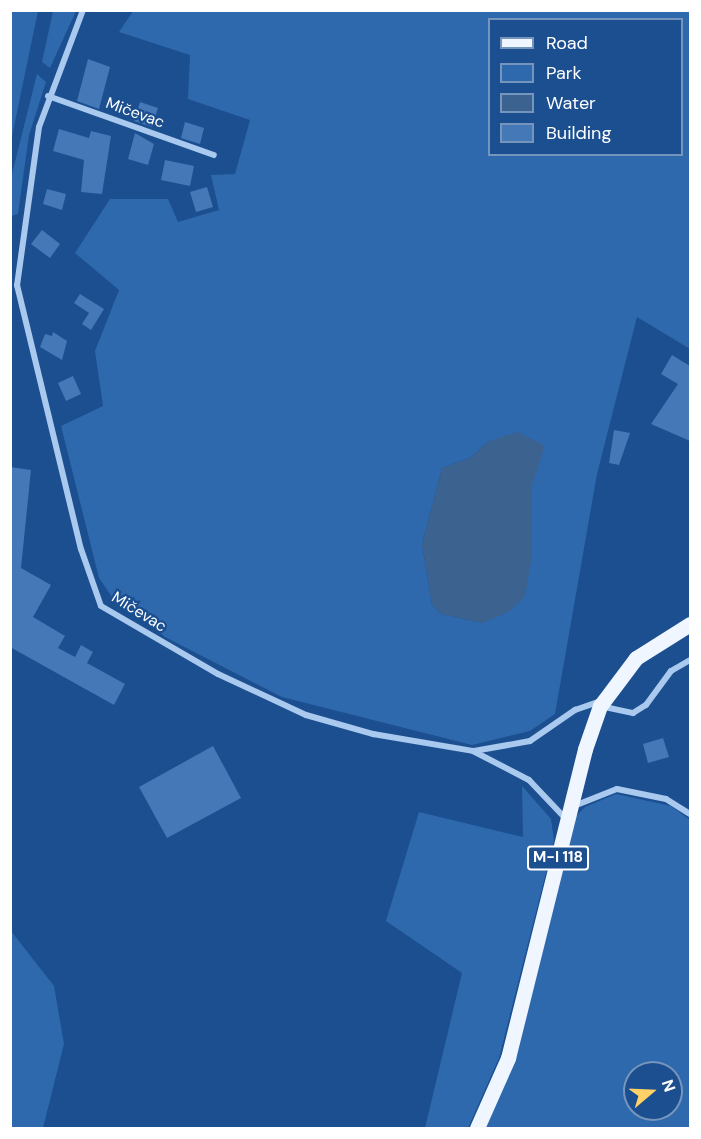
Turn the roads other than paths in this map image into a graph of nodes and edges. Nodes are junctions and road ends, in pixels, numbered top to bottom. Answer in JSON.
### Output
{"nodes":[{"id":1,"x":83,"y":10,"type":"edge"},
{"id":2,"x":48,"y":96,"type":"junction"},
{"id":3,"x":214,"y":155,"type":"dead end"},
{"id":4,"x":690,"y":624,"type":"edge"},
{"id":5,"x":690,"y":660,"type":"edge"},
{"id":6,"x":602,"y":703,"type":"junction"},
{"id":7,"x":473,"y":751,"type":"junction"},
{"id":8,"x":569,"y":814,"type":"junction"},
{"id":9,"x":690,"y":814,"type":"edge"},
{"id":10,"x":477,"y":1128,"type":"edge"}],
"edges":[{"from":1,"to":2,"type":"street","name":"Mičevac"},
{"from":2,"to":3,"type":"street","name":"Mičevac"},
{"from":2,"to":7,"type":"street","name":"Mičevac"},
{"from":4,"to":6,"type":"main road","number":"M-I 118"},
{"from":5,"to":6,"type":"street"},
{"from":6,"to":7,"type":"street"},
{"from":6,"to":8,"type":"main road","number":"M-I 118"},
{"from":7,"to":8,"type":"street","name":"Mičevac"},
{"from":8,"to":9,"type":"street"},
{"from":8,"to":10,"type":"main road","number":"M-I 118"}]}
